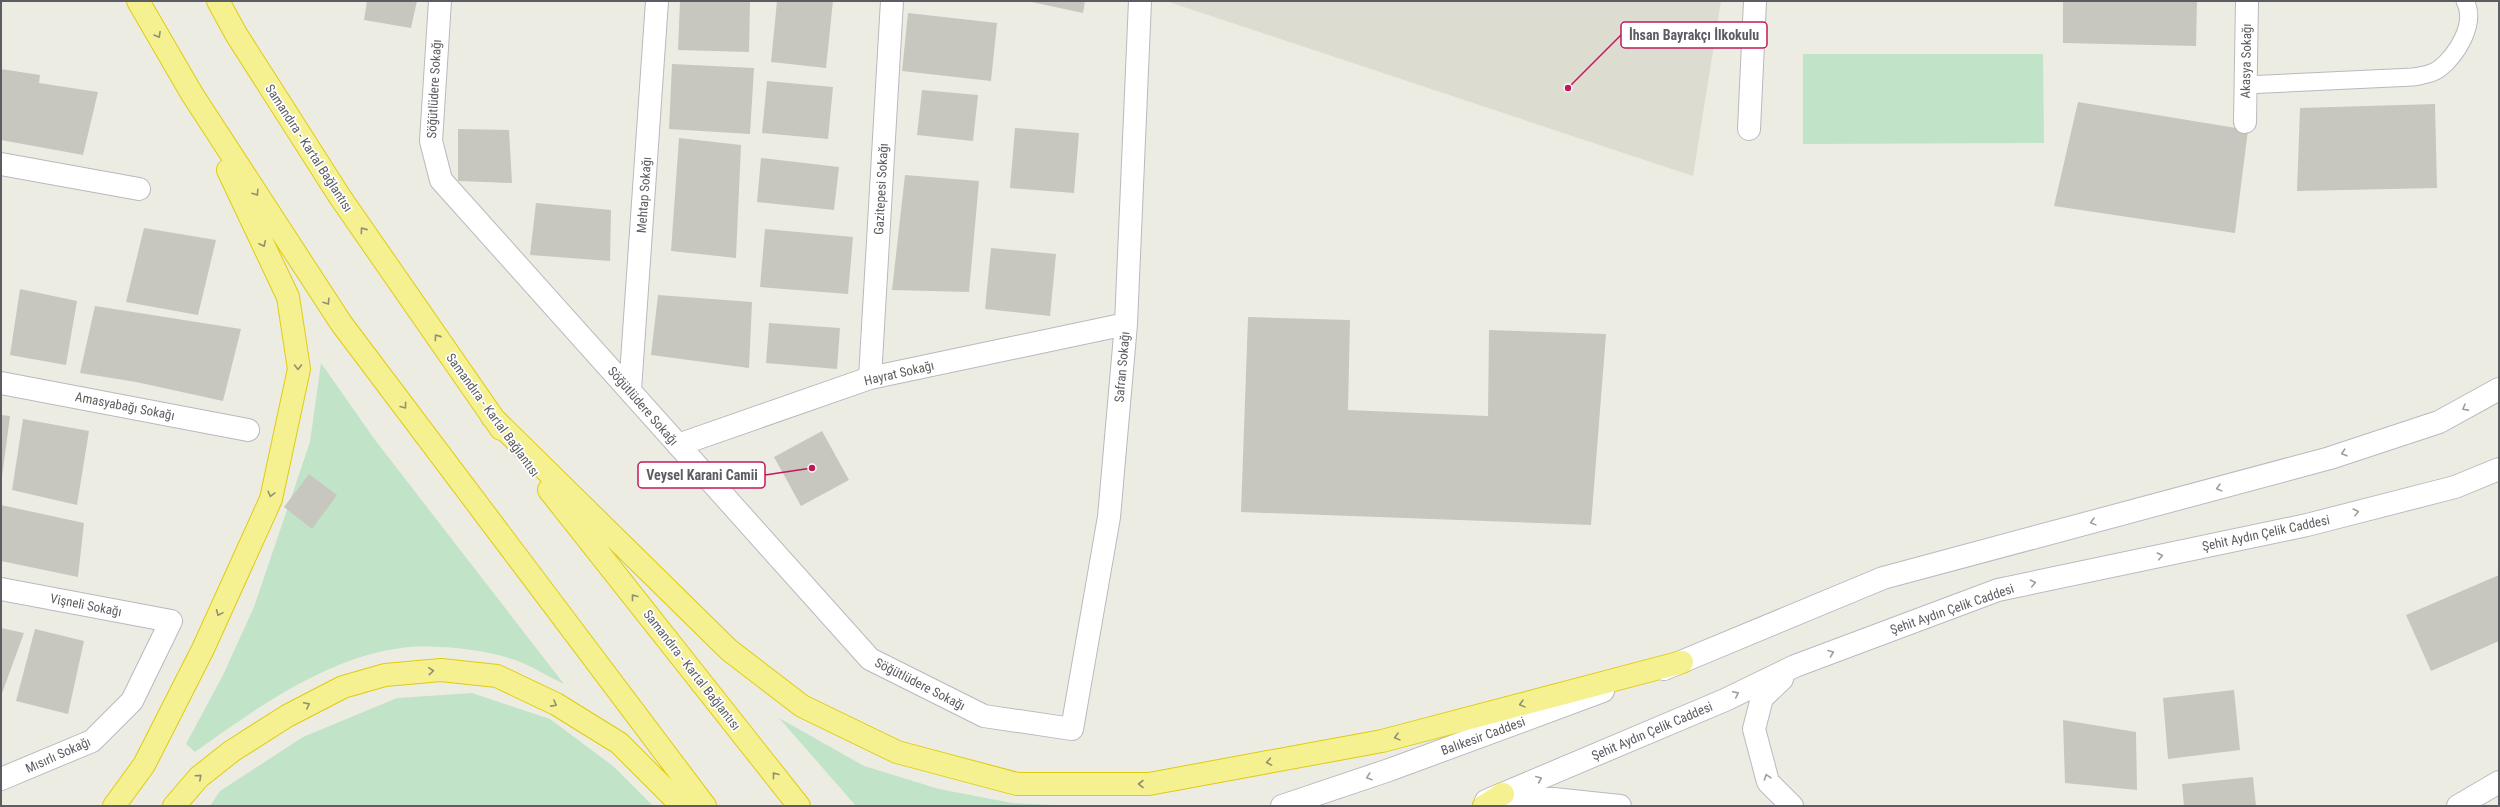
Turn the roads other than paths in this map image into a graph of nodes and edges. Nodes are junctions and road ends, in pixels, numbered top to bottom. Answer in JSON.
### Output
{"nodes":[{"id":1,"x":138,"y":1,"type":"edge"},
{"id":2,"x":218,"y":1,"type":"edge"},
{"id":3,"x":440,"y":1,"type":"edge"},
{"id":4,"x":657,"y":1,"type":"edge"},
{"id":5,"x":892,"y":1,"type":"edge"},
{"id":6,"x":1140,"y":1,"type":"edge"},
{"id":7,"x":1755,"y":1,"type":"edge"},
{"id":8,"x":2247,"y":1,"type":"edge"},
{"id":9,"x":2465,"y":1,"type":"edge"},
{"id":10,"x":2245,"y":86,"type":"junction"},
{"id":11,"x":192,"y":94,"type":"junction"},
{"id":12,"x":2245,"y":122,"type":"dead end"},
{"id":13,"x":1749,"y":129,"type":"dead end"},
{"id":14,"x":1,"y":164,"type":"edge"},
{"id":15,"x":139,"y":189,"type":"dead end"},
{"id":16,"x":1126,"y":324,"type":"junction"},
{"id":17,"x":870,"y":378,"type":"junction"},
{"id":18,"x":1,"y":383,"type":"edge"},
{"id":19,"x":2499,"y":388,"type":"edge"},
{"id":20,"x":630,"y":390,"type":"junction"},
{"id":21,"x":492,"y":417,"type":"junction"},
{"id":22,"x":248,"y":430,"type":"dead end"},
{"id":23,"x":678,"y":446,"type":"junction"},
{"id":24,"x":2499,"y":469,"type":"edge"},
{"id":25,"x":1,"y":589,"type":"edge"},
{"id":26,"x":171,"y":621,"type":"joint"},
{"id":27,"x":1682,"y":662,"type":"junction"},
{"id":28,"x":1795,"y":666,"type":"junction"},
{"id":29,"x":1072,"y":729,"type":"joint"},
{"id":30,"x":1,"y":779,"type":"edge"},
{"id":31,"x":2499,"y":782,"type":"edge"},
{"id":32,"x":1503,"y":794,"type":"junction"},
{"id":33,"x":114,"y":806,"type":"edge"},
{"id":34,"x":174,"y":806,"type":"edge"},
{"id":35,"x":682,"y":806,"type":"edge"},
{"id":36,"x":705,"y":806,"type":"edge"},
{"id":37,"x":799,"y":806,"type":"edge"},
{"id":38,"x":1282,"y":806,"type":"edge"},
{"id":39,"x":1474,"y":806,"type":"edge"},
{"id":40,"x":1484,"y":806,"type":"edge"},
{"id":41,"x":1620,"y":806,"type":"edge"},
{"id":42,"x":1792,"y":806,"type":"edge"},
{"id":43,"x":2458,"y":806,"type":"edge"}],
"edges":[{"from":1,"to":11,"type":"highway","one_way":true},
{"from":21,"to":2,"type":"highway","name":"Samandıra - Kartal Bağlantısı","one_way":true},
{"from":3,"to":20,"type":"street","name":"Söğütlüdere Sokağı"},
{"from":4,"to":20,"type":"street","name":"Mehtap Sokağı"},
{"from":5,"to":17,"type":"street","name":"Gazitepesi Sokağı"},
{"from":6,"to":16,"type":"street","name":"Safran Sokağı"},
{"from":7,"to":13,"type":"street"},
{"from":8,"to":10,"type":"street","name":"Akasya Sokağı"},
{"from":9,"to":10,"type":"lane"},
{"from":10,"to":12,"type":"street","name":"Akasya Sokağı"},
{"from":11,"to":33,"type":"highway","one_way":true},
{"from":11,"to":36,"type":"highway","one_way":true},
{"from":14,"to":15,"type":"street"},
{"from":16,"to":17,"type":"street","name":"Hayrat Sokağı"},
{"from":16,"to":29,"type":"street","name":"Safran Sokağı"},
{"from":17,"to":23,"type":"street","name":"Hayrat Sokağı"},
{"from":18,"to":22,"type":"street","name":"Amasyabağı Sokağı"},
{"from":19,"to":27,"type":"street","one_way":true},
{"from":20,"to":23,"type":"street","name":"Söğütlüdere Sokağı"},
{"from":27,"to":21,"type":"highway","one_way":true},
{"from":37,"to":21,"type":"highway","name":"Samandıra - Kartal Bağlantısı","one_way":true},
{"from":23,"to":29,"type":"street","name":"Söğütlüdere Sokağı"},
{"from":28,"to":24,"type":"street","name":"Şehit Aydın Çelik Caddesi","one_way":true},
{"from":25,"to":26,"type":"street","name":"Vişneli Sokağı"},
{"from":26,"to":30,"type":"street","name":"Mısırlı Sokağı"},
{"from":27,"to":38,"type":"street","name":"Balıkesir Caddesi","one_way":true},
{"from":32,"to":28,"type":"street","name":"Şehit Aydın Çelik Caddesi","one_way":true},
{"from":42,"to":28,"type":"street","one_way":true},
{"from":31,"to":43,"type":"street"},
{"from":32,"to":39,"type":"street","name":"Şehit Aydın Çelik Caddesi"},
{"from":32,"to":40,"type":"highway"},
{"from":32,"to":41,"type":"street"},
{"from":34,"to":35,"type":"highway","one_way":true}]}
